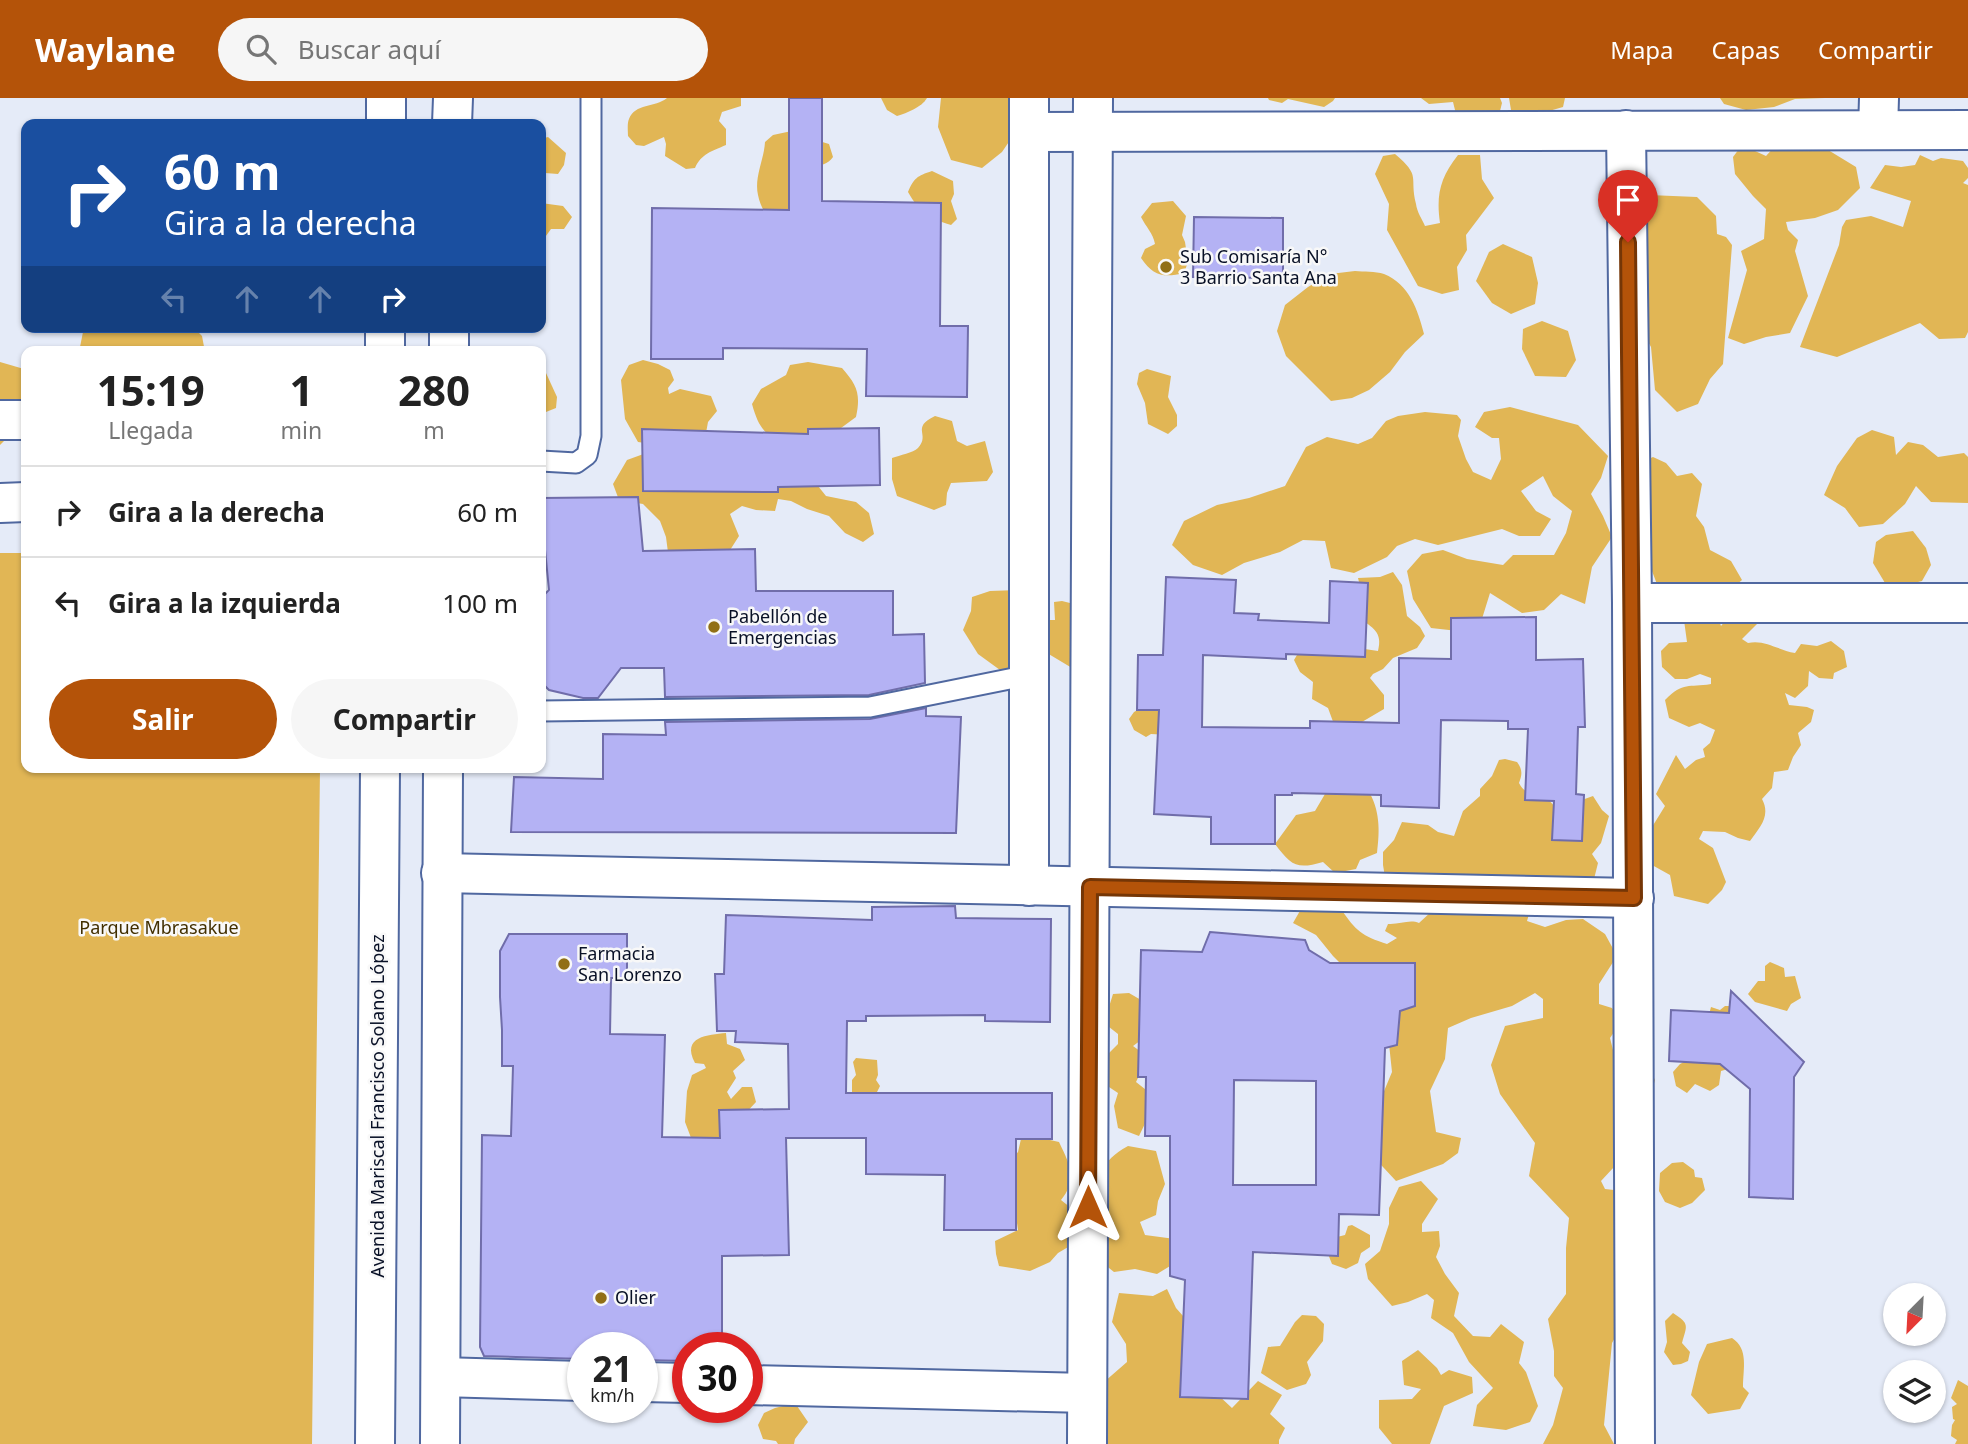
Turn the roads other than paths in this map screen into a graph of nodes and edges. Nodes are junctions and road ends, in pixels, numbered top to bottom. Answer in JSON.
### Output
{"nodes":[{"id":1,"x":386,"y":98,"type":"edge"},
{"id":2,"x":453,"y":98,"type":"edge"},
{"id":3,"x":590,"y":98,"type":"edge"},
{"id":4,"x":1879,"y":114,"type":"edge"},
{"id":5,"x":1029,"y":115,"type":"edge"},
{"id":6,"x":1093,"y":115,"type":"edge"},
{"id":7,"x":386,"y":119,"type":"edge"},
{"id":8,"x":452,"y":119,"type":"edge"},
{"id":9,"x":1626,"y":130,"type":"junction"},
{"id":10,"x":1968,"y":130,"type":"edge"},
{"id":11,"x":0,"y":420,"type":"edge"},
{"id":12,"x":21,"y":420,"type":"edge"},
{"id":13,"x":546,"y":461,"type":"edge"},
{"id":14,"x":21,"y":502,"type":"edge"},
{"id":15,"x":0,"y":503,"type":"edge"},
{"id":16,"x":1632,"y":603,"type":"junction"},
{"id":17,"x":1968,"y":603,"type":"edge"},
{"id":18,"x":1029,"y":675,"type":"junction"},
{"id":19,"x":546,"y":710,"type":"edge"},
{"id":20,"x":380,"y":773,"type":"edge"},
{"id":21,"x":443,"y":773,"type":"edge"},
{"id":22,"x":441,"y":873,"type":"junction"},
{"id":23,"x":1029,"y":886,"type":"junction"},
{"id":24,"x":1090,"y":887,"type":"junction"},
{"id":25,"x":1634,"y":898,"type":"junction"},
{"id":26,"x":441,"y":1377,"type":"junction"},
{"id":27,"x":567,"y":1381,"type":"edge"},
{"id":28,"x":763,"y":1385,"type":"edge"},
{"id":29,"x":1087,"y":1394,"type":"junction"},
{"id":30,"x":375,"y":1444,"type":"edge"},
{"id":31,"x":440,"y":1444,"type":"edge"},
{"id":32,"x":1087,"y":1444,"type":"edge"},
{"id":33,"x":1635,"y":1444,"type":"edge"}],
"edges":[{"from":1,"to":7,"type":"street"},
{"from":2,"to":8,"type":"street"},
{"from":3,"to":13,"type":"lane"},
{"from":4,"to":9,"type":"street"},
{"from":4,"to":10,"type":"street"},
{"from":5,"to":6,"type":"street"},
{"from":5,"to":18,"type":"street"},
{"from":6,"to":9,"type":"street"},
{"from":6,"to":24,"type":"street"},
{"from":9,"to":16,"type":"street"},
{"from":11,"to":12,"type":"street"},
{"from":14,"to":15,"type":"street"},
{"from":16,"to":17,"type":"street"},
{"from":16,"to":25,"type":"street"},
{"from":18,"to":19,"type":"lane"},
{"from":18,"to":23,"type":"street"},
{"from":20,"to":30,"type":"street","name":"Avenida Mariscal Francisco Solano López"},
{"from":21,"to":22,"type":"street"},
{"from":22,"to":23,"type":"street"},
{"from":22,"to":26,"type":"street"},
{"from":23,"to":24,"type":"street"},
{"from":24,"to":25,"type":"street"},
{"from":24,"to":29,"type":"street"},
{"from":25,"to":33,"type":"street"},
{"from":26,"to":27,"type":"street"},
{"from":26,"to":31,"type":"street"},
{"from":28,"to":29,"type":"street"},
{"from":29,"to":32,"type":"street"}]}
